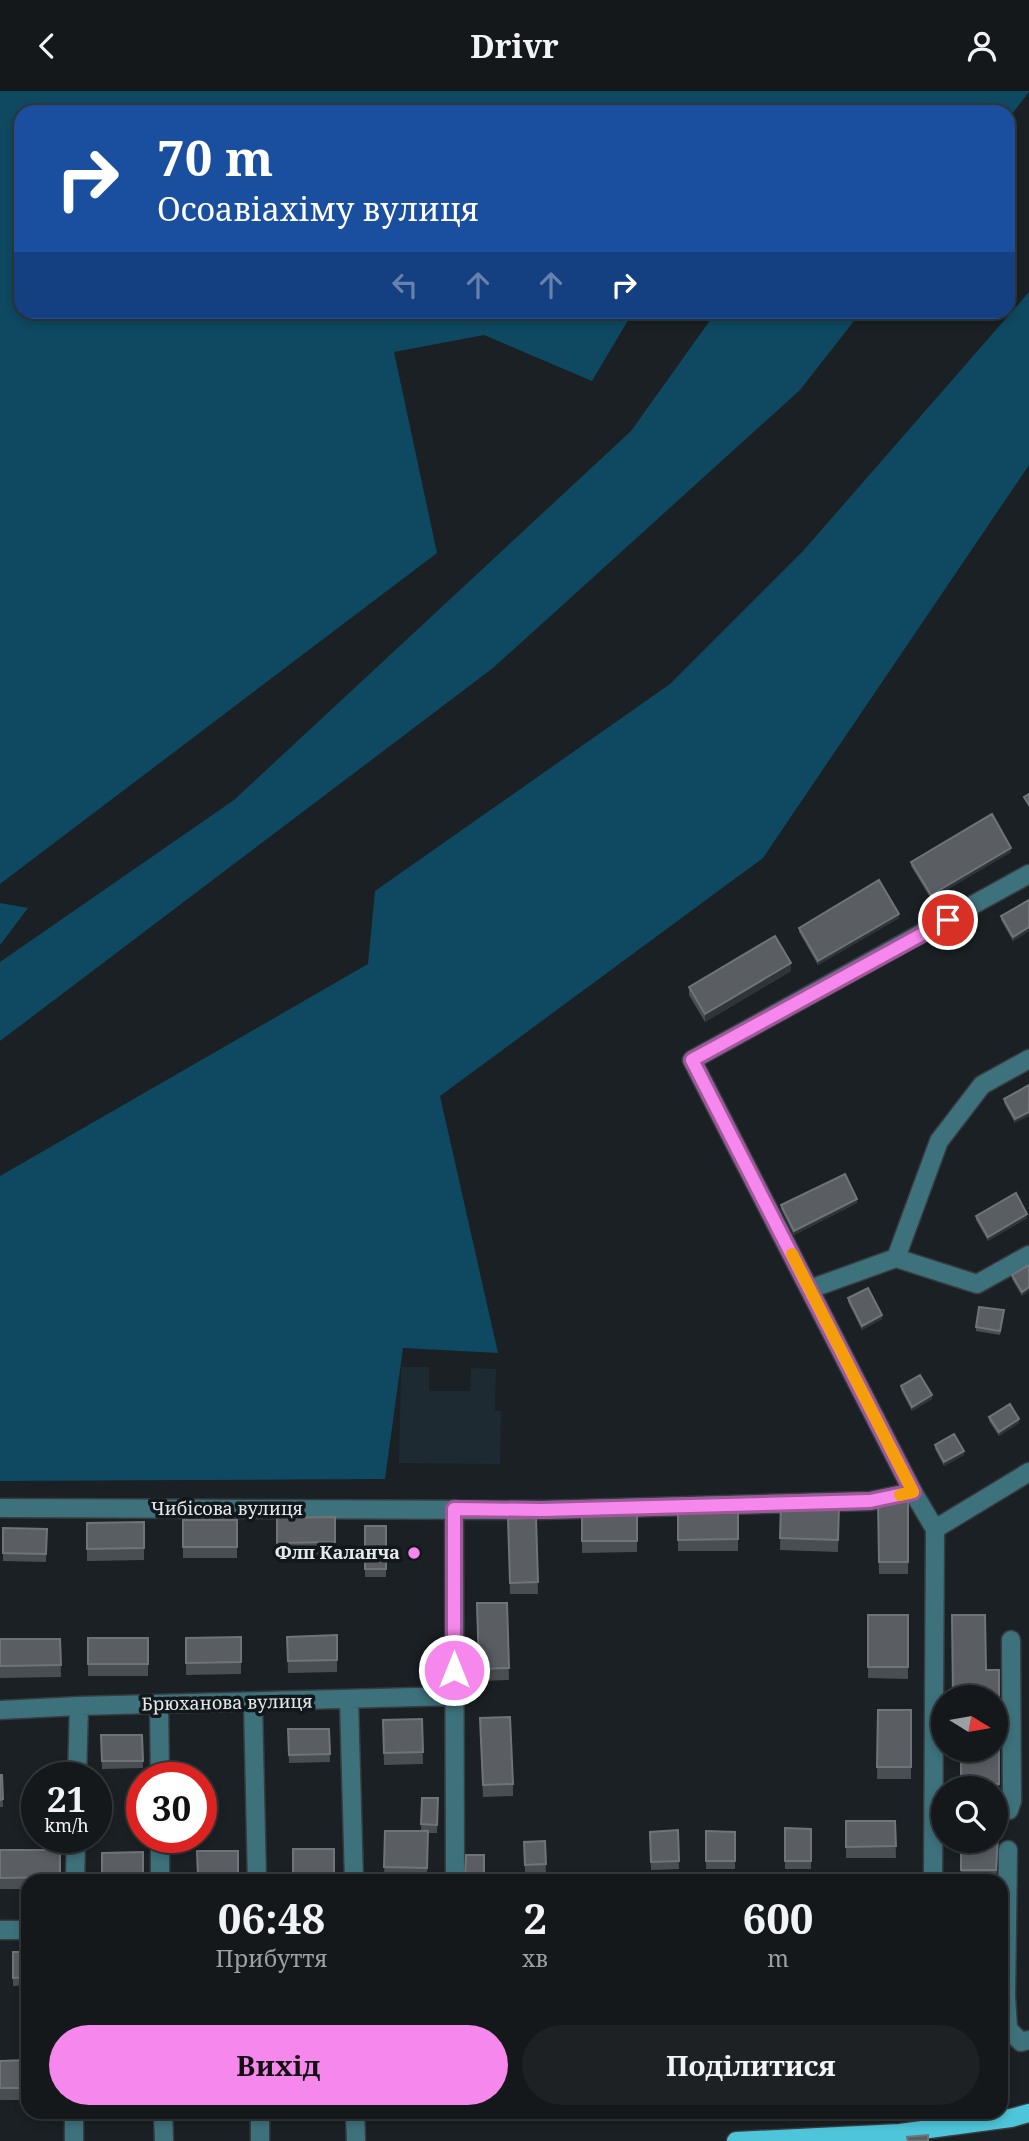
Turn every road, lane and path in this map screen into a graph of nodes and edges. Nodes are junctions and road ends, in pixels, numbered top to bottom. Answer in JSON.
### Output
{"nodes":[{"id":1,"x":1029,"y":874,"type":"edge"},
{"id":2,"x":1029,"y":1059,"type":"edge"},
{"id":3,"x":1029,"y":1255,"type":"edge"},
{"id":4,"x":897,"y":1258,"type":"junction"},
{"id":5,"x":810,"y":1289,"type":"junction"},
{"id":6,"x":1029,"y":1472,"type":"edge"},
{"id":7,"x":913,"y":1492,"type":"junction"},
{"id":8,"x":0,"y":1508,"type":"edge"},
{"id":9,"x":454,"y":1509,"type":"junction"},
{"id":10,"x":935,"y":1529,"type":"junction"},
{"id":11,"x":1011,"y":1640,"type":"dead end"},
{"id":12,"x":454,"y":1696,"type":"junction"},
{"id":13,"x":349,"y":1700,"type":"junction"},
{"id":14,"x":253,"y":1703,"type":"junction"},
{"id":15,"x":159,"y":1704,"type":"junction"},
{"id":16,"x":79,"y":1706,"type":"junction"},
{"id":17,"x":0,"y":1710,"type":"edge"},
{"id":18,"x":77,"y":1762,"type":"edge"},
{"id":19,"x":160,"y":1762,"type":"edge"},
{"id":20,"x":938,"y":1776,"type":"edge"},
{"id":21,"x":1008,"y":1810,"type":"edge"},
{"id":22,"x":76,"y":1853,"type":"edge"},
{"id":23,"x":160,"y":1853,"type":"edge"},
{"id":24,"x":935,"y":1853,"type":"edge"},
{"id":25,"x":1008,"y":1853,"type":"edge"},
{"id":26,"x":75,"y":1874,"type":"edge"},
{"id":27,"x":160,"y":1874,"type":"edge"},
{"id":28,"x":257,"y":1874,"type":"edge"},
{"id":29,"x":354,"y":1874,"type":"edge"},
{"id":30,"x":455,"y":1874,"type":"edge"},
{"id":31,"x":934,"y":1874,"type":"edge"},
{"id":32,"x":1006,"y":1874,"type":"edge"},
{"id":33,"x":0,"y":1930,"type":"edge"},
{"id":34,"x":21,"y":1930,"type":"edge"},
{"id":35,"x":1008,"y":2029,"type":"edge"},
{"id":36,"x":1029,"y":2040,"type":"edge"},
{"id":37,"x":1029,"y":2113,"type":"edge"},
{"id":38,"x":1008,"y":2118,"type":"edge"},
{"id":39,"x":74,"y":2119,"type":"edge"},
{"id":40,"x":163,"y":2119,"type":"edge"},
{"id":41,"x":260,"y":2119,"type":"edge"},
{"id":42,"x":355,"y":2119,"type":"edge"},
{"id":43,"x":975,"y":2119,"type":"edge"},
{"id":44,"x":939,"y":2120,"type":"edge"},
{"id":45,"x":74,"y":2141,"type":"edge"},
{"id":46,"x":164,"y":2141,"type":"edge"},
{"id":47,"x":260,"y":2141,"type":"edge"},
{"id":48,"x":355,"y":2141,"type":"edge"},
{"id":49,"x":736,"y":2141,"type":"edge"}],
"edges":[{"from":1,"to":5,"type":"street"},
{"from":2,"to":4,"type":"street"},
{"from":3,"to":4,"type":"street"},
{"from":4,"to":5,"type":"street"},
{"from":5,"to":7,"type":"street"},
{"from":6,"to":10,"type":"street"},
{"from":7,"to":9,"type":"street","name":"Чибісова вулиця"},
{"from":7,"to":10,"type":"street"},
{"from":8,"to":9,"type":"street","name":"Чибісова вулиця"},
{"from":9,"to":12,"type":"street"},
{"from":10,"to":20,"type":"street"},
{"from":11,"to":21,"type":"street"},
{"from":12,"to":13,"type":"street","name":"Брюханова вулиця"},
{"from":12,"to":30,"type":"street"},
{"from":13,"to":14,"type":"street","name":"Брюханова вулиця"},
{"from":13,"to":29,"type":"street"},
{"from":14,"to":15,"type":"street","name":"Брюханова вулиця"},
{"from":14,"to":28,"type":"street"},
{"from":15,"to":16,"type":"street","name":"Брюханова вулиця"},
{"from":15,"to":19,"type":"street"},
{"from":16,"to":17,"type":"street","name":"Брюханова вулиця"},
{"from":16,"to":18,"type":"street"},
{"from":22,"to":26,"type":"street"},
{"from":23,"to":27,"type":"street"},
{"from":24,"to":31,"type":"street"},
{"from":25,"to":32,"type":"street"},
{"from":33,"to":34,"type":"street"},
{"from":35,"to":36,"type":"street"},
{"from":37,"to":38,"type":"main road"},
{"from":39,"to":45,"type":"street"},
{"from":40,"to":46,"type":"street"},
{"from":41,"to":47,"type":"street"},
{"from":42,"to":48,"type":"street"},
{"from":43,"to":44,"type":"main road"},
{"from":44,"to":49,"type":"main road"}]}
